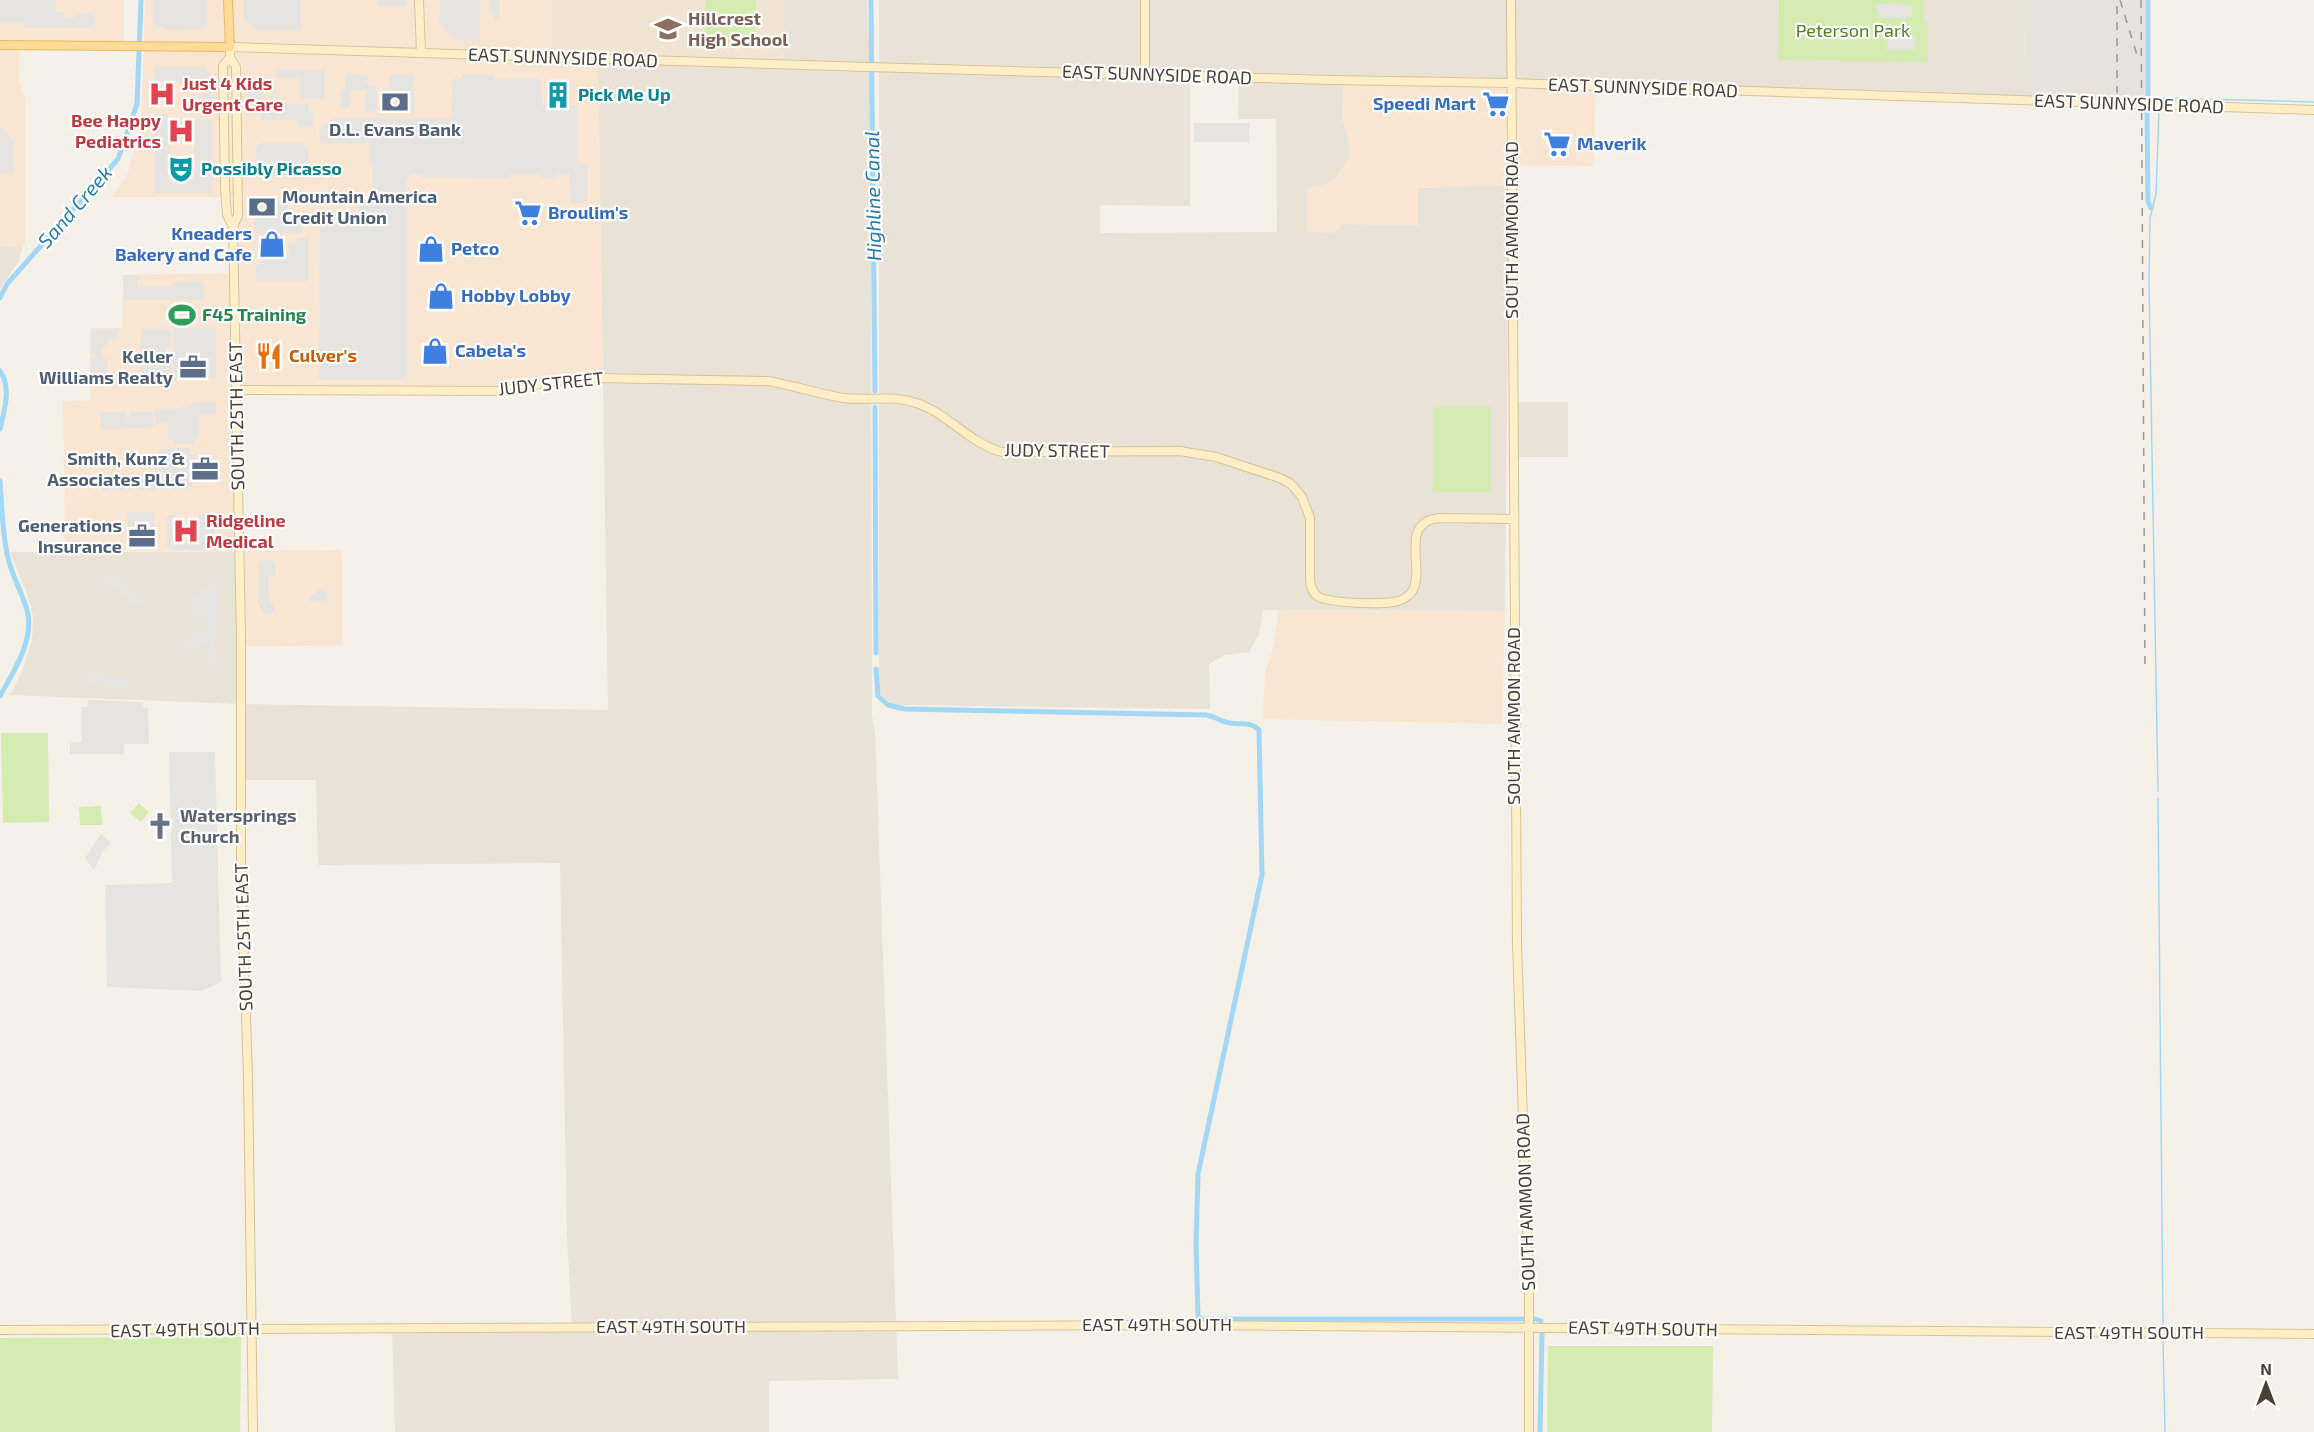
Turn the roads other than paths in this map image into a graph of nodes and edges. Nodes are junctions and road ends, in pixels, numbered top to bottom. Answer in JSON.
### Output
{"nodes":[{"id":1,"x":228,"y":0,"type":"edge"},
{"id":2,"x":419,"y":0,"type":"edge"},
{"id":3,"x":1145,"y":0,"type":"edge"},
{"id":4,"x":1511,"y":0,"type":"edge"},
{"id":5,"x":0,"y":45,"type":"edge"},
{"id":6,"x":230,"y":47,"type":"junction"},
{"id":7,"x":421,"y":53,"type":"junction"},
{"id":8,"x":230,"y":57,"type":"junction"},
{"id":9,"x":1144,"y":75,"type":"junction"},
{"id":10,"x":1510,"y":83,"type":"junction"},
{"id":11,"x":2314,"y":110,"type":"edge"},
{"id":12,"x":234,"y":227,"type":"junction"},
{"id":13,"x":236,"y":390,"type":"junction"},
{"id":14,"x":1513,"y":519,"type":"junction"},
{"id":15,"x":1529,"y":1327,"type":"junction"},
{"id":16,"x":253,"y":1329,"type":"junction"},
{"id":17,"x":0,"y":1330,"type":"edge"},
{"id":18,"x":2314,"y":1334,"type":"edge"},
{"id":19,"x":253,"y":1432,"type":"edge"},
{"id":20,"x":1529,"y":1432,"type":"edge"}],
"edges":[{"from":1,"to":6,"type":"main road","name":"SOUTH 25TH EAST"},
{"from":2,"to":7,"type":"street"},
{"from":3,"to":9,"type":"street"},
{"from":4,"to":10,"type":"street","name":"SOUTH AMMON ROAD"},
{"from":5,"to":6,"type":"main road","name":"EAST SUNNYSIDE ROAD"},
{"from":6,"to":7,"type":"street","name":"EAST SUNNYSIDE ROAD"},
{"from":6,"to":8,"type":"street","name":"SOUTH 25TH EAST"},
{"from":7,"to":9,"type":"street","name":"EAST SUNNYSIDE ROAD"},
{"from":8,"to":12,"type":"street","name":"SOUTH 25TH EAST"},
{"from":8,"to":12,"type":"street","name":"SOUTH 25TH EAST"},
{"from":9,"to":10,"type":"street","name":"EAST SUNNYSIDE ROAD"},
{"from":10,"to":11,"type":"street","name":"EAST SUNNYSIDE ROAD"},
{"from":10,"to":14,"type":"street","name":"SOUTH AMMON ROAD"},
{"from":12,"to":13,"type":"street","name":"SOUTH 25TH EAST"},
{"from":13,"to":14,"type":"street","name":"JUDY STREET"},
{"from":13,"to":16,"type":"street","name":"SOUTH 25TH EAST"},
{"from":14,"to":15,"type":"street","name":"SOUTH AMMON ROAD"},
{"from":15,"to":16,"type":"street","name":"EAST 49TH SOUTH"},
{"from":15,"to":18,"type":"street","name":"EAST 49TH SOUTH"},
{"from":15,"to":20,"type":"street","name":"SOUTH AMMON ROAD"},
{"from":16,"to":17,"type":"street","name":"EAST 49TH SOUTH"},
{"from":16,"to":19,"type":"street","name":"SOUTH 25TH EAST"}]}
